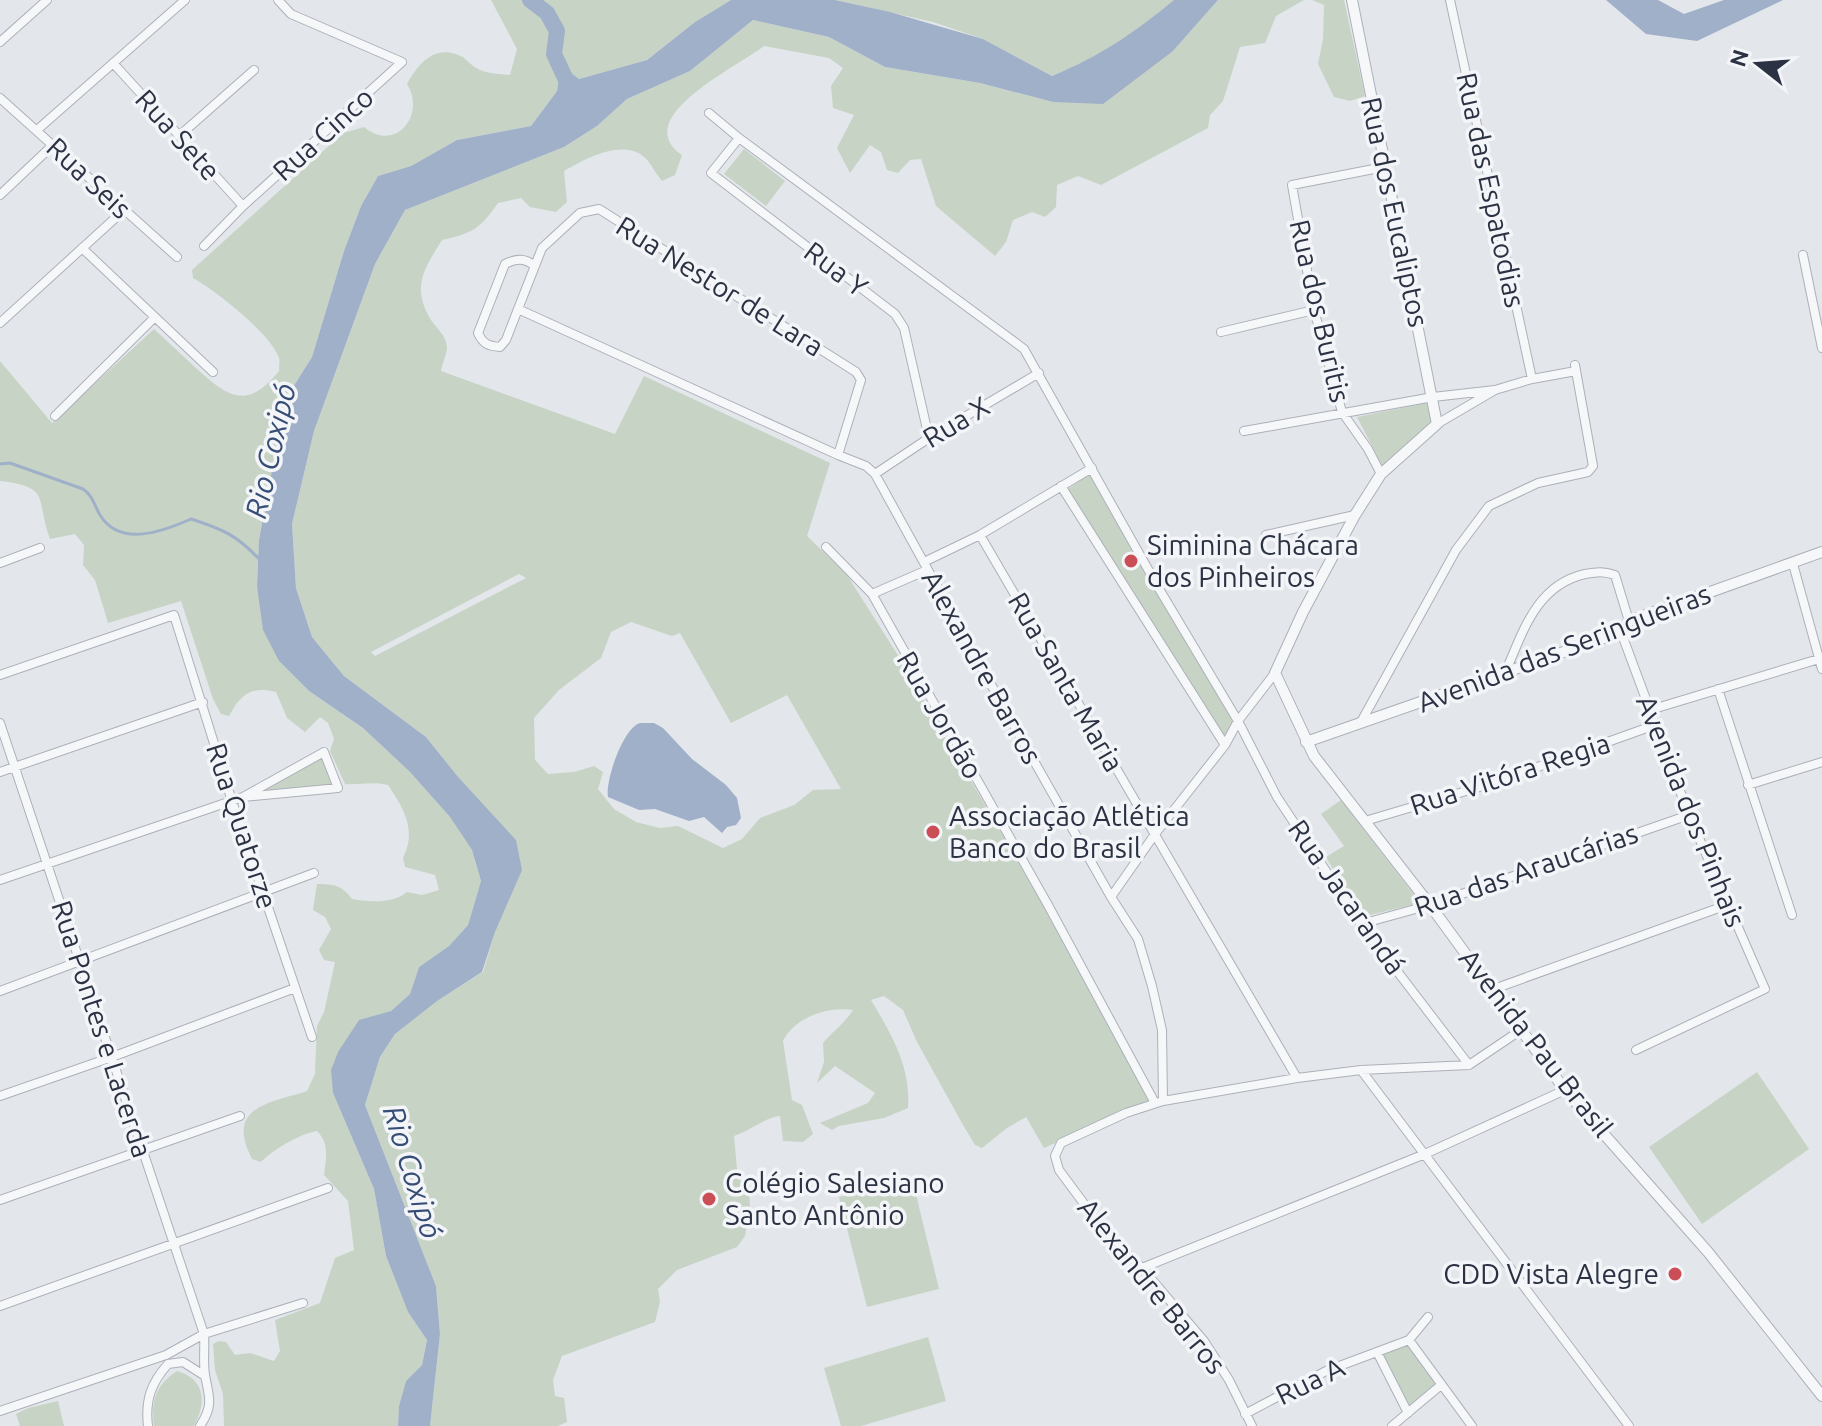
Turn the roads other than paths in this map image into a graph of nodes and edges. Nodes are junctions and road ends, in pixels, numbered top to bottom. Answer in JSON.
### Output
{"nodes":[{"id":1,"x":47,"y":0,"type":"edge"},
{"id":2,"x":185,"y":0,"type":"edge"},
{"id":3,"x":278,"y":0,"type":"edge"},
{"id":4,"x":1352,"y":0,"type":"edge"},
{"id":5,"x":1450,"y":0,"type":"edge"},
{"id":6,"x":0,"y":42,"type":"edge"},
{"id":7,"x":113,"y":63,"type":"junction"},
{"id":8,"x":254,"y":70,"type":"dead end"},
{"id":9,"x":0,"y":98,"type":"edge"},
{"id":10,"x":709,"y":113,"type":"dead end"},
{"id":11,"x":37,"y":130,"type":"junction"},
{"id":12,"x":179,"y":136,"type":"junction"},
{"id":13,"x":739,"y":138,"type":"junction"},
{"id":14,"x":54,"y":144,"type":"junction"},
{"id":15,"x":1384,"y":167,"type":"junction"},
{"id":16,"x":0,"y":195,"type":"edge"},
{"id":17,"x":243,"y":206,"type":"junction"},
{"id":18,"x":123,"y":211,"type":"junction"},
{"id":19,"x":204,"y":246,"type":"dead end"},
{"id":20,"x":82,"y":248,"type":"junction"},
{"id":21,"x":1803,"y":255,"type":"dead end"},
{"id":22,"x":177,"y":257,"type":"dead end"},
{"id":23,"x":535,"y":266,"type":"junction"},
{"id":24,"x":518,"y":309,"type":"junction"},
{"id":25,"x":1314,"y":310,"type":"junction"},
{"id":26,"x":154,"y":318,"type":"junction"},
{"id":27,"x":0,"y":323,"type":"edge"},
{"id":28,"x":1221,"y":332,"type":"dead end"},
{"id":29,"x":1822,"y":348,"type":"edge"},
{"id":30,"x":213,"y":372,"type":"dead end"},
{"id":31,"x":1039,"y":373,"type":"junction"},
{"id":32,"x":1532,"y":379,"type":"junction"},
{"id":33,"x":1495,"y":390,"type":"junction"},
{"id":34,"x":1433,"y":397,"type":"junction"},
{"id":35,"x":1342,"y":412,"type":"junction"},
{"id":36,"x":55,"y":416,"type":"dead end"},
{"id":37,"x":1437,"y":424,"type":"junction"},
{"id":38,"x":1244,"y":431,"type":"dead end"},
{"id":39,"x":929,"y":438,"type":"junction"},
{"id":40,"x":838,"y":455,"type":"junction"},
{"id":41,"x":1092,"y":468,"type":"junction"},
{"id":42,"x":875,"y":474,"type":"junction"},
{"id":43,"x":1381,"y":474,"type":"junction"},
{"id":44,"x":1061,"y":486,"type":"junction"},
{"id":45,"x":1355,"y":515,"type":"junction"},
{"id":46,"x":980,"y":535,"type":"junction"},
{"id":47,"x":1266,"y":535,"type":"dead end"},
{"id":48,"x":826,"y":547,"type":"dead end"},
{"id":49,"x":40,"y":548,"type":"dead end"},
{"id":50,"x":1822,"y":552,"type":"edge"},
{"id":51,"x":0,"y":563,"type":"edge"},
{"id":52,"x":1793,"y":564,"type":"junction"},
{"id":53,"x":925,"y":566,"type":"junction"},
{"id":54,"x":872,"y":594,"type":"junction"},
{"id":55,"x":1629,"y":621,"type":"junction"},
{"id":56,"x":1621,"y":632,"type":"junction"},
{"id":57,"x":1821,"y":662,"type":"edge"},
{"id":58,"x":1275,"y":673,"type":"junction"},
{"id":59,"x":1505,"y":673,"type":"junction"},
{"id":60,"x":0,"y":675,"type":"edge"},
{"id":61,"x":1718,"y":689,"type":"junction"},
{"id":62,"x":203,"y":702,"type":"junction"},
{"id":63,"x":1650,"y":710,"type":"junction"},
{"id":64,"x":1238,"y":721,"type":"junction"},
{"id":65,"x":1361,"y":722,"type":"junction"},
{"id":66,"x":0,"y":723,"type":"edge"},
{"id":67,"x":1655,"y":725,"type":"junction"},
{"id":68,"x":1306,"y":742,"type":"junction"},
{"id":69,"x":1225,"y":745,"type":"junction"},
{"id":70,"x":1822,"y":762,"type":"edge"},
{"id":71,"x":14,"y":768,"type":"junction"},
{"id":72,"x":0,"y":772,"type":"edge"},
{"id":73,"x":1748,"y":785,"type":"junction"},
{"id":74,"x":243,"y":797,"type":"junction"},
{"id":75,"x":232,"y":801,"type":"junction"},
{"id":76,"x":1689,"y":815,"type":"junction"},
{"id":77,"x":1365,"y":821,"type":"junction"},
{"id":78,"x":1155,"y":834,"type":"junction"},
{"id":79,"x":47,"y":863,"type":"junction"},
{"id":80,"x":314,"y":873,"type":"dead end"},
{"id":81,"x":0,"y":880,"type":"edge"},
{"id":82,"x":264,"y":893,"type":"junction"},
{"id":83,"x":1111,"y":897,"type":"junction"},
{"id":84,"x":1430,"y":905,"type":"junction"},
{"id":85,"x":1727,"y":905,"type":"junction"},
{"id":86,"x":1792,"y":915,"type":"dead end"},
{"id":87,"x":1361,"y":924,"type":"junction"},
{"id":88,"x":79,"y":961,"type":"junction"},
{"id":89,"x":295,"y":988,"type":"junction"},
{"id":90,"x":1491,"y":990,"type":"junction"},
{"id":91,"x":0,"y":991,"type":"edge"},
{"id":92,"x":1521,"y":1030,"type":"junction"},
{"id":93,"x":312,"y":1037,"type":"dead end"},
{"id":94,"x":1636,"y":1050,"type":"dead end"},
{"id":95,"x":112,"y":1057,"type":"junction"},
{"id":96,"x":1469,"y":1065,"type":"junction"},
{"id":97,"x":1361,"y":1070,"type":"junction"},
{"id":98,"x":1297,"y":1078,"type":"junction"},
{"id":99,"x":1565,"y":1090,"type":"junction"},
{"id":100,"x":0,"y":1096,"type":"edge"},
{"id":101,"x":1159,"y":1102,"type":"junction"},
{"id":102,"x":240,"y":1116,"type":"dead end"},
{"id":103,"x":141,"y":1150,"type":"junction"},
{"id":104,"x":1425,"y":1154,"type":"junction"},
{"id":105,"x":328,"y":1188,"type":"dead end"},
{"id":106,"x":0,"y":1200,"type":"edge"},
{"id":107,"x":173,"y":1243,"type":"junction"},
{"id":108,"x":1142,"y":1268,"type":"junction"},
{"id":109,"x":303,"y":1303,"type":"dead end"},
{"id":110,"x":0,"y":1306,"type":"edge"},
{"id":111,"x":1428,"y":1317,"type":"dead end"},
{"id":112,"x":204,"y":1334,"type":"junction"},
{"id":113,"x":1409,"y":1340,"type":"junction"},
{"id":114,"x":1377,"y":1352,"type":"junction"},
{"id":115,"x":167,"y":1360,"type":"junction"},
{"id":116,"x":205,"y":1376,"type":"junction"},
{"id":117,"x":1441,"y":1385,"type":"junction"},
{"id":118,"x":1822,"y":1396,"type":"edge"},
{"id":119,"x":0,"y":1411,"type":"edge"},
{"id":120,"x":1408,"y":1413,"type":"junction"},
{"id":121,"x":1245,"y":1414,"type":"junction"},
{"id":122,"x":148,"y":1426,"type":"edge"},
{"id":123,"x":200,"y":1426,"type":"edge"},
{"id":124,"x":1252,"y":1426,"type":"edge"},
{"id":125,"x":1392,"y":1426,"type":"edge"},
{"id":126,"x":1472,"y":1426,"type":"edge"},
{"id":127,"x":1629,"y":1426,"type":"edge"}],
"edges":[{"from":1,"to":6,"type":"street"},
{"from":2,"to":7,"type":"street"},
{"from":3,"to":17,"type":"street","name":"Rua Cinco"},
{"from":4,"to":15,"type":"street","name":"Rua dos Eucaliptos"},
{"from":5,"to":32,"type":"street","name":"Rua das Espatodias"},
{"from":7,"to":11,"type":"street"},
{"from":7,"to":12,"type":"street","name":"Rua Sete"},
{"from":8,"to":12,"type":"street"},
{"from":9,"to":11,"type":"street","name":"Rua Seis"},
{"from":10,"to":13,"type":"street","name":"Rua Jacarandá"},
{"from":11,"to":14,"type":"street","name":"Rua Seis"},
{"from":12,"to":17,"type":"street","name":"Rua Sete"},
{"from":13,"to":31,"type":"street","name":"Rua Jacarandá"},
{"from":13,"to":39,"type":"street","name":"Rua Y"},
{"from":14,"to":16,"type":"street"},
{"from":14,"to":18,"type":"street","name":"Rua Seis"},
{"from":15,"to":25,"type":"street","name":"Rua dos Buritis"},
{"from":15,"to":34,"type":"street","name":"Rua dos Eucaliptos"},
{"from":17,"to":19,"type":"street","name":"Rua Cinco"},
{"from":18,"to":20,"type":"street"},
{"from":18,"to":22,"type":"street","name":"Rua Seis"},
{"from":20,"to":26,"type":"street"},
{"from":20,"to":27,"type":"street"},
{"from":21,"to":29,"type":"street"},
{"from":23,"to":24,"type":"street","name":"Rua Nestor de Lara"},
{"from":23,"to":24,"type":"street","name":"Rua Nestor de Lara"},
{"from":23,"to":40,"type":"street","name":"Rua Nestor de Lara"},
{"from":24,"to":40,"type":"street"},
{"from":25,"to":28,"type":"street"},
{"from":25,"to":35,"type":"street","name":"Rua dos Buritis"},
{"from":26,"to":30,"type":"street"},
{"from":26,"to":36,"type":"street"},
{"from":31,"to":39,"type":"street","name":"Rua X"},
{"from":31,"to":41,"type":"street","name":"Rua Jacarandá"},
{"from":32,"to":33,"type":"street"},
{"from":32,"to":65,"type":"street"},
{"from":33,"to":34,"type":"street"},
{"from":33,"to":37,"type":"street"},
{"from":34,"to":35,"type":"street"},
{"from":34,"to":37,"type":"street","name":"Rua dos Eucaliptos"},
{"from":35,"to":38,"type":"street"},
{"from":35,"to":43,"type":"street","name":"Rua dos Buritis"},
{"from":37,"to":43,"type":"street"},
{"from":39,"to":42,"type":"street","name":"Rua X"},
{"from":40,"to":42,"type":"street"},
{"from":41,"to":44,"type":"street"},
{"from":41,"to":64,"type":"street","name":"Rua Jacarandá"},
{"from":42,"to":53,"type":"street","name":"Alexandre Barros"},
{"from":43,"to":45,"type":"street"},
{"from":44,"to":46,"type":"street"},
{"from":44,"to":69,"type":"street"},
{"from":45,"to":47,"type":"street"},
{"from":45,"to":58,"type":"street"},
{"from":46,"to":53,"type":"street"},
{"from":46,"to":78,"type":"street","name":"Rua Santa Maria"},
{"from":48,"to":54,"type":"street","name":"Rua Jordão"},
{"from":49,"to":51,"type":"street"},
{"from":50,"to":52,"type":"street","name":"Avenida das Seringueiras"},
{"from":52,"to":55,"type":"street","name":"Avenida das Seringueiras"},
{"from":52,"to":57,"type":"street"},
{"from":53,"to":54,"type":"street"},
{"from":53,"to":83,"type":"street","name":"Alexandre Barros"},
{"from":54,"to":101,"type":"street","name":"Rua Jordão"},
{"from":55,"to":56,"type":"street","name":"Avenida das Seringueiras"},
{"from":55,"to":59,"type":"street"},
{"from":56,"to":59,"type":"street","name":"Avenida das Seringueiras"},
{"from":56,"to":63,"type":"street","name":"Avenida dos Pinhais"},
{"from":57,"to":61,"type":"street"},
{"from":58,"to":64,"type":"street"},
{"from":58,"to":68,"type":"street","name":"Avenida Pau Brasil"},
{"from":59,"to":65,"type":"street","name":"Avenida das Seringueiras"},
{"from":60,"to":62,"type":"street","name":"Rua Quatorze"},
{"from":61,"to":63,"type":"street"},
{"from":61,"to":73,"type":"street"},
{"from":62,"to":71,"type":"street"},
{"from":62,"to":75,"type":"street","name":"Rua Quatorze"},
{"from":63,"to":67,"type":"street","name":"Avenida dos Pinhais"},
{"from":64,"to":69,"type":"street"},
{"from":64,"to":87,"type":"street","name":"Rua Jacarandá"},
{"from":65,"to":68,"type":"street","name":"Avenida das Seringueiras"},
{"from":66,"to":71,"type":"street","name":"Rua Pontes e Lacerda"},
{"from":67,"to":76,"type":"street","name":"Avenida dos Pinhais"},
{"from":67,"to":77,"type":"street","name":"Rua Vitóra Regia"},
{"from":68,"to":77,"type":"street","name":"Avenida Pau Brasil"},
{"from":69,"to":78,"type":"street"},
{"from":70,"to":73,"type":"street"},
{"from":71,"to":72,"type":"street"},
{"from":71,"to":79,"type":"street","name":"Rua Pontes e Lacerda"},
{"from":73,"to":86,"type":"street"},
{"from":74,"to":74,"type":"street"},
{"from":74,"to":75,"type":"street"},
{"from":75,"to":79,"type":"street"},
{"from":75,"to":82,"type":"street","name":"Rua Quatorze"},
{"from":76,"to":84,"type":"street","name":"Rua das Araucárias"},
{"from":76,"to":85,"type":"street","name":"Avenida dos Pinhais"},
{"from":77,"to":84,"type":"street","name":"Avenida Pau Brasil"},
{"from":78,"to":83,"type":"street"},
{"from":78,"to":98,"type":"street","name":"Rua Santa Maria"},
{"from":79,"to":81,"type":"street"},
{"from":79,"to":88,"type":"street","name":"Rua Pontes e Lacerda"},
{"from":80,"to":82,"type":"street"},
{"from":82,"to":88,"type":"street"},
{"from":82,"to":89,"type":"street","name":"Rua Quatorze"},
{"from":83,"to":101,"type":"street","name":"Alexandre Barros"},
{"from":84,"to":87,"type":"street","name":"Rua das Araucárias"},
{"from":84,"to":90,"type":"street","name":"Avenida Pau Brasil"},
{"from":85,"to":90,"type":"street"},
{"from":85,"to":94,"type":"street","name":"Avenida dos Pinhais"},
{"from":87,"to":96,"type":"street","name":"Rua Jacarandá"},
{"from":88,"to":91,"type":"street"},
{"from":88,"to":95,"type":"street","name":"Rua Pontes e Lacerda"},
{"from":89,"to":93,"type":"street","name":"Rua Quatorze"},
{"from":89,"to":95,"type":"street"},
{"from":90,"to":92,"type":"street","name":"Avenida Pau Brasil"},
{"from":92,"to":96,"type":"street"},
{"from":92,"to":99,"type":"street","name":"Avenida Pau Brasil"},
{"from":95,"to":100,"type":"street"},
{"from":95,"to":103,"type":"street","name":"Rua Pontes e Lacerda"},
{"from":96,"to":97,"type":"street"},
{"from":97,"to":98,"type":"street"},
{"from":97,"to":104,"type":"street"},
{"from":98,"to":101,"type":"street"},
{"from":99,"to":104,"type":"street"},
{"from":99,"to":118,"type":"street","name":"Avenida Pau Brasil"},
{"from":101,"to":108,"type":"street","name":"Alexandre Barros"},
{"from":102,"to":103,"type":"street"},
{"from":103,"to":106,"type":"street"},
{"from":103,"to":107,"type":"street","name":"Rua Pontes e Lacerda"},
{"from":104,"to":108,"type":"street"},
{"from":104,"to":127,"type":"street"},
{"from":105,"to":107,"type":"street"},
{"from":107,"to":110,"type":"street"},
{"from":107,"to":112,"type":"street","name":"Rua Pontes e Lacerda"},
{"from":108,"to":121,"type":"street","name":"Alexandre Barros"},
{"from":109,"to":112,"type":"street"},
{"from":111,"to":113,"type":"street","name":"Rua A"},
{"from":112,"to":115,"type":"street"},
{"from":112,"to":116,"type":"street","name":"Rua Pontes e Lacerda"},
{"from":113,"to":114,"type":"street","name":"Rua A"},
{"from":113,"to":117,"type":"street"},
{"from":114,"to":120,"type":"street","name":"Rua A"},
{"from":114,"to":121,"type":"street","name":"Rua A"},
{"from":115,"to":116,"type":"street"},
{"from":115,"to":119,"type":"street"},
{"from":115,"to":122,"type":"street"},
{"from":116,"to":123,"type":"street","name":"Rua Pontes e Lacerda"},
{"from":117,"to":120,"type":"street"},
{"from":117,"to":126,"type":"street"},
{"from":120,"to":125,"type":"street"},
{"from":121,"to":124,"type":"street","name":"Alexandre Barros"}]}
